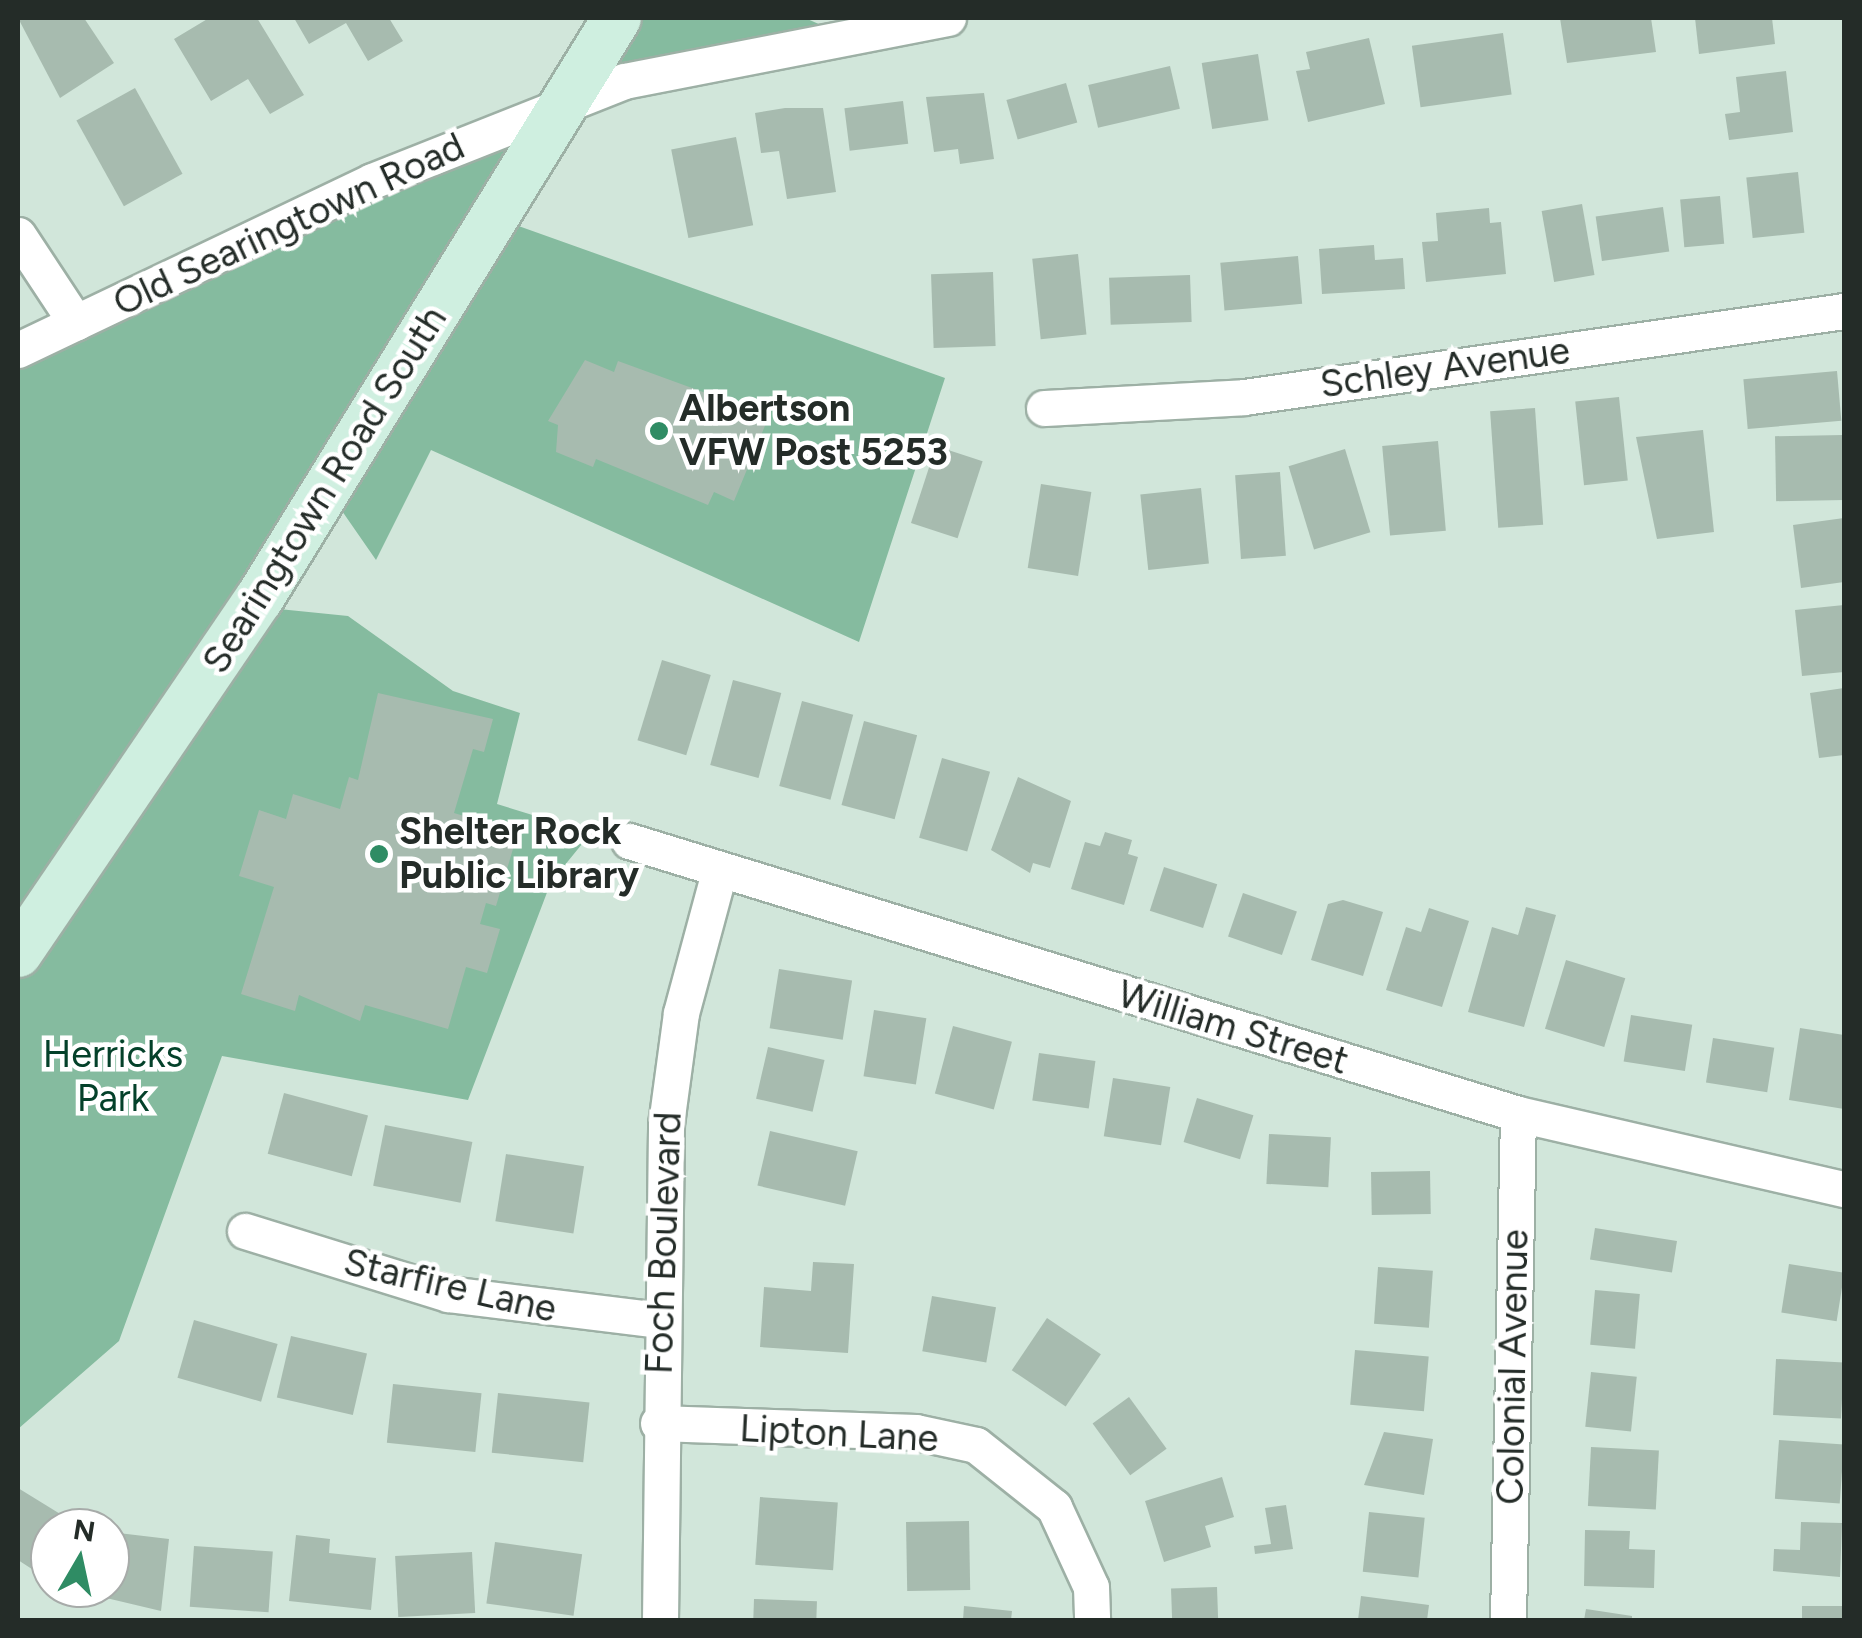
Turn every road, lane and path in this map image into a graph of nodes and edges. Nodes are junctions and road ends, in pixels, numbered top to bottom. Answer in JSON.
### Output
{"nodes":[{"id":1,"x":617,"y":18,"type":"edge"},
{"id":2,"x":813,"y":18,"type":"edge"},
{"id":3,"x":948,"y":18,"type":"edge"},
{"id":4,"x":846,"y":32,"type":"junction"},
{"id":5,"x":563,"y":105,"type":"junction"},
{"id":6,"x":18,"y":235,"type":"edge"},
{"id":7,"x":1844,"y":311,"type":"edge"},
{"id":8,"x":76,"y":323,"type":"junction"},
{"id":9,"x":18,"y":350,"type":"edge"},
{"id":10,"x":1044,"y":408,"type":"dead end"},
{"id":11,"x":629,"y":842,"type":"dead end"},
{"id":12,"x":718,"y":872,"type":"junction"},
{"id":13,"x":18,"y":953,"type":"edge"},
{"id":14,"x":1518,"y":1114,"type":"junction"},
{"id":15,"x":1844,"y":1189,"type":"edge"},
{"id":16,"x":245,"y":1231,"type":"dead end"},
{"id":17,"x":659,"y":1320,"type":"junction"},
{"id":18,"x":658,"y":1422,"type":"junction"},
{"id":19,"x":660,"y":1620,"type":"edge"},
{"id":20,"x":1092,"y":1620,"type":"edge"},
{"id":21,"x":1508,"y":1620,"type":"edge"}],
"edges":[{"from":1,"to":5,"type":"main road","name":"Searingtown Road South"},
{"from":2,"to":4,"type":"street"},
{"from":3,"to":4,"type":"street","name":"Old Searingtown Road"},
{"from":4,"to":5,"type":"street","name":"Old Searingtown Road"},
{"from":5,"to":8,"type":"street","name":"Old Searingtown Road"},
{"from":5,"to":13,"type":"main road","name":"Searingtown Road South"},
{"from":6,"to":8,"type":"street"},
{"from":7,"to":10,"type":"street","name":"Schley Avenue"},
{"from":8,"to":9,"type":"street","name":"Old Searingtown Road"},
{"from":11,"to":12,"type":"street","name":"William Street"},
{"from":12,"to":14,"type":"street","name":"William Street"},
{"from":12,"to":17,"type":"street","name":"Foch Boulevard"},
{"from":14,"to":15,"type":"street","name":"William Street"},
{"from":14,"to":21,"type":"street","name":"Colonial Avenue"},
{"from":16,"to":17,"type":"street","name":"Starfire Lane"},
{"from":17,"to":18,"type":"street","name":"Foch Boulevard"},
{"from":18,"to":19,"type":"street","name":"Foch Boulevard"},
{"from":18,"to":20,"type":"street","name":"Lipton Lane"}]}
